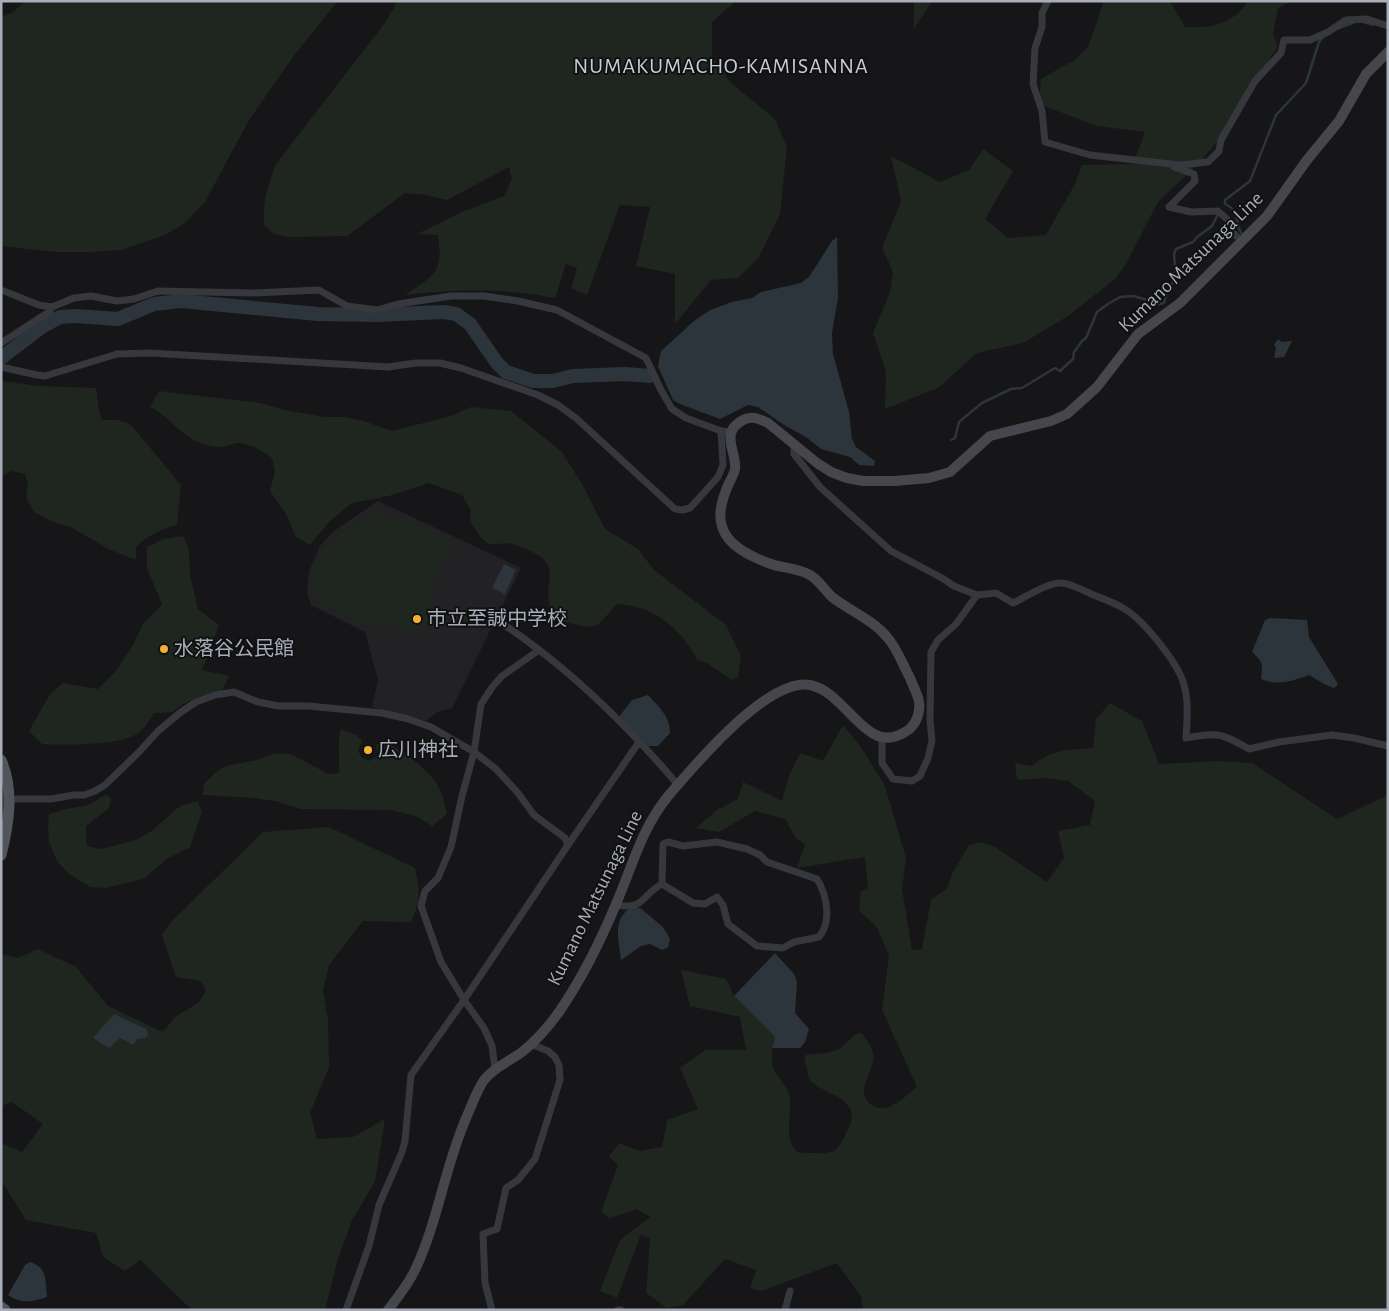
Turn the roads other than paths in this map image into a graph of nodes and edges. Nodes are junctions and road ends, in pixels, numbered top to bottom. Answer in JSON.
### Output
{"nodes":[{"id":1,"x":1048,"y":1,"type":"edge"},
{"id":2,"x":1388,"y":26,"type":"edge"},
{"id":3,"x":1388,"y":52,"type":"edge"},
{"id":4,"x":1170,"y":164,"type":"junction"},
{"id":5,"x":1242,"y":241,"type":"junction"},
{"id":6,"x":1,"y":290,"type":"edge"},
{"id":7,"x":52,"y":307,"type":"junction"},
{"id":8,"x":1,"y":343,"type":"edge"},
{"id":9,"x":1,"y":367,"type":"edge"},
{"id":10,"x":726,"y":432,"type":"junction"},
{"id":11,"x":794,"y":444,"type":"junction"},
{"id":12,"x":977,"y":596,"type":"junction"},
{"id":13,"x":490,"y":616,"type":"dead end"},
{"id":14,"x":539,"y":650,"type":"junction"},
{"id":15,"x":917,"y":719,"type":"junction"},
{"id":16,"x":930,"y":720,"type":"junction"},
{"id":17,"x":882,"y":738,"type":"junction"},
{"id":18,"x":639,"y":742,"type":"junction"},
{"id":19,"x":1388,"y":746,"type":"edge"},
{"id":20,"x":474,"y":752,"type":"junction"},
{"id":21,"x":1,"y":760,"type":"edge"},
{"id":22,"x":678,"y":785,"type":"junction"},
{"id":23,"x":6,"y":805,"type":"edge"},
{"id":24,"x":568,"y":844,"type":"junction"},
{"id":25,"x":1,"y":855,"type":"edge"},
{"id":26,"x":662,"y":884,"type":"junction"},
{"id":27,"x":616,"y":905,"type":"junction"},
{"id":28,"x":464,"y":1000,"type":"junction"},
{"id":29,"x":531,"y":1044,"type":"junction"},
{"id":30,"x":495,"y":1069,"type":"junction"},
{"id":31,"x":790,"y":1292,"type":"dead end"},
{"id":32,"x":1,"y":1307,"type":"edge"},
{"id":33,"x":5,"y":1310,"type":"edge"},
{"id":34,"x":346,"y":1310,"type":"edge"},
{"id":35,"x":388,"y":1310,"type":"edge"},
{"id":36,"x":492,"y":1310,"type":"edge"},
{"id":37,"x":785,"y":1310,"type":"edge"}],
"edges":[{"from":1,"to":4,"type":"street"},
{"from":2,"to":4,"type":"street"},
{"from":3,"to":5,"type":"main road","name":"Kumano Matsunaga Line"},
{"from":4,"to":5,"type":"street"},
{"from":5,"to":11,"type":"main road","name":"Kumano Matsunaga Line"},
{"from":6,"to":7,"type":"street"},
{"from":7,"to":8,"type":"street"},
{"from":7,"to":10,"type":"street"},
{"from":9,"to":10,"type":"street"},
{"from":10,"to":11,"type":"main road","name":"Kumano Matsunaga Line"},
{"from":10,"to":15,"type":"main road"},
{"from":11,"to":12,"type":"street"},
{"from":12,"to":16,"type":"street"},
{"from":12,"to":19,"type":"street"},
{"from":13,"to":14,"type":"street"},
{"from":14,"to":18,"type":"street"},
{"from":14,"to":20,"type":"street"},
{"from":15,"to":16,"type":"street"},
{"from":15,"to":17,"type":"main road"},
{"from":16,"to":17,"type":"street"},
{"from":17,"to":22,"type":"main road","name":"Kumano Matsunaga Line"},
{"from":18,"to":22,"type":"street"},
{"from":18,"to":24,"type":"street"},
{"from":20,"to":23,"type":"street"},
{"from":20,"to":24,"type":"street"},
{"from":20,"to":28,"type":"street"},
{"from":21,"to":23,"type":"main road"},
{"from":22,"to":27,"type":"main road","name":"Kumano Matsunaga Line"},
{"from":23,"to":25,"type":"main road"},
{"from":24,"to":28,"type":"street"},
{"from":26,"to":26,"type":"street"},
{"from":26,"to":27,"type":"street"},
{"from":27,"to":29,"type":"main road","name":"Kumano Matsunaga Line"},
{"from":28,"to":30,"type":"street"},
{"from":28,"to":34,"type":"street"},
{"from":29,"to":30,"type":"main road","name":"Kumano Matsunaga Line"},
{"from":29,"to":36,"type":"street"},
{"from":30,"to":35,"type":"main road","name":"Kumano Matsunaga Line"},
{"from":31,"to":37,"type":"street"},
{"from":32,"to":33,"type":"main road"}]}
